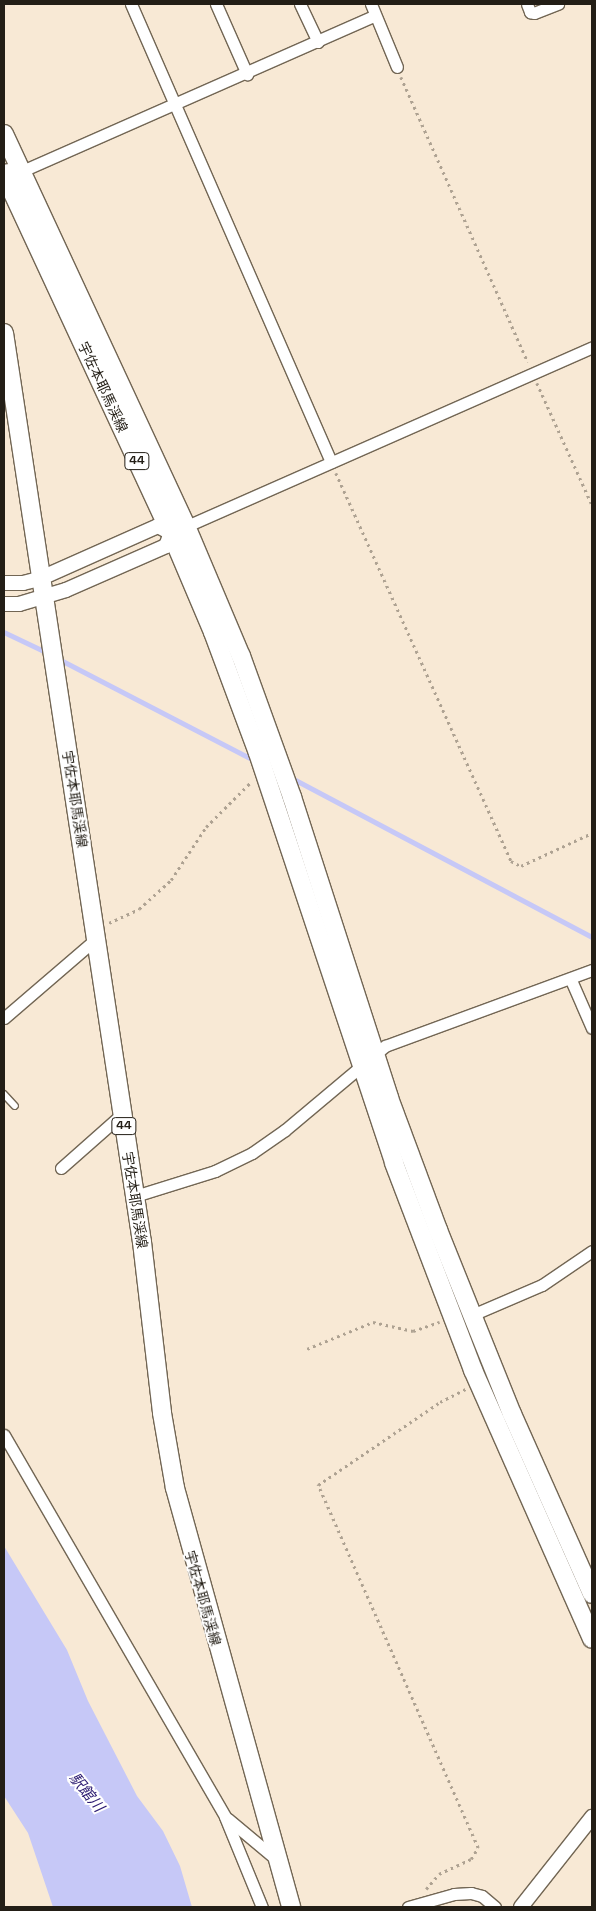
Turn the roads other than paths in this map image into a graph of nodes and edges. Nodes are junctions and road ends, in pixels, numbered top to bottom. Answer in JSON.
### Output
{"nodes":[{"id":1,"x":131,"y":4,"type":"edge"},
{"id":2,"x":216,"y":4,"type":"edge"},
{"id":3,"x":300,"y":4,"type":"edge"},
{"id":4,"x":372,"y":4,"type":"edge"},
{"id":5,"x":527,"y":4,"type":"edge"},
{"id":6,"x":558,"y":4,"type":"edge"},
{"id":7,"x":374,"y":16,"type":"junction"},
{"id":8,"x":318,"y":42,"type":"junction"},
{"id":9,"x":397,"y":67,"type":"road end"},
{"id":10,"x":247,"y":74,"type":"junction"},
{"id":11,"x":176,"y":106,"type":"junction"},
{"id":12,"x":4,"y":134,"type":"edge"},
{"id":13,"x":22,"y":171,"type":"junction"},
{"id":14,"x":4,"y":174,"type":"edge"},
{"id":15,"x":4,"y":334,"type":"edge"},
{"id":16,"x":592,"y":347,"type":"edge"},
{"id":17,"x":331,"y":462,"type":"junction"},
{"id":18,"x":178,"y":530,"type":"junction"},
{"id":19,"x":39,"y":579,"type":"junction"},
{"id":20,"x":4,"y":583,"type":"edge"},
{"id":21,"x":43,"y":599,"type":"junction"},
{"id":22,"x":4,"y":604,"type":"edge"},
{"id":23,"x":95,"y":934,"type":"junction"},
{"id":24,"x":592,"y":970,"type":"edge"},
{"id":25,"x":571,"y":980,"type":"junction"},
{"id":26,"x":4,"y":1018,"type":"edge"},
{"id":27,"x":592,"y":1028,"type":"edge"},
{"id":28,"x":374,"y":1054,"type":"junction"},
{"id":29,"x":361,"y":1066,"type":"junction"},
{"id":30,"x":4,"y":1094,"type":"edge"},
{"id":31,"x":15,"y":1106,"type":"dead end"},
{"id":32,"x":122,"y":1114,"type":"junction"},
{"id":33,"x":61,"y":1168,"type":"dead end"},
{"id":34,"x":135,"y":1196,"type":"junction"},
{"id":35,"x":592,"y":1251,"type":"edge"},
{"id":36,"x":472,"y":1315,"type":"junction"},
{"id":37,"x":4,"y":1435,"type":"edge"},
{"id":38,"x":592,"y":1594,"type":"edge"},
{"id":39,"x":592,"y":1639,"type":"edge"},
{"id":40,"x":225,"y":1817,"type":"junction"},
{"id":41,"x":592,"y":1817,"type":"edge"},
{"id":42,"x":277,"y":1860,"type":"junction"},
{"id":43,"x":262,"y":1907,"type":"edge"},
{"id":44,"x":291,"y":1907,"type":"edge"},
{"id":45,"x":408,"y":1907,"type":"edge"},
{"id":46,"x":495,"y":1907,"type":"edge"},
{"id":47,"x":521,"y":1907,"type":"edge"}],
"edges":[{"from":1,"to":11,"type":"street"},
{"from":2,"to":10,"type":"street"},
{"from":3,"to":8,"type":"street"},
{"from":4,"to":7,"type":"street"},
{"from":5,"to":6,"type":"street"},
{"from":7,"to":8,"type":"street"},
{"from":7,"to":9,"type":"street"},
{"from":8,"to":10,"type":"street"},
{"from":10,"to":11,"type":"street"},
{"from":11,"to":13,"type":"street"},
{"from":11,"to":17,"type":"street"},
{"from":12,"to":13,"type":"main road","name":"宇佐本耶馬渓線","number":"44"},
{"from":13,"to":14,"type":"main road","name":"宇佐本耶馬渓線","number":"44"},
{"from":13,"to":18,"type":"main road","name":"宇佐本耶馬渓線","number":"44"},
{"from":14,"to":18,"type":"main road","name":"宇佐本耶馬渓線","number":"44"},
{"from":15,"to":19,"type":"main road","name":"宇佐本耶馬渓線","number":"44"},
{"from":16,"to":17,"type":"street"},
{"from":17,"to":18,"type":"street"},
{"from":18,"to":19,"type":"street"},
{"from":18,"to":21,"type":"street"},
{"from":18,"to":28,"type":"main road","name":"宇佐本耶馬渓線","number":"44"},
{"from":18,"to":29,"type":"main road","name":"宇佐本耶馬渓線","number":"44"},
{"from":19,"to":20,"type":"street"},
{"from":19,"to":21,"type":"main road","name":"宇佐本耶馬渓線","number":"44"},
{"from":21,"to":22,"type":"street"},
{"from":21,"to":23,"type":"main road","name":"宇佐本耶馬渓線","number":"44"},
{"from":23,"to":26,"type":"street"},
{"from":23,"to":32,"type":"main road","name":"宇佐本耶馬渓線","number":"44"},
{"from":24,"to":25,"type":"street"},
{"from":25,"to":27,"type":"street"},
{"from":25,"to":28,"type":"street"},
{"from":28,"to":29,"type":"street"},
{"from":28,"to":36,"type":"main road","name":"宇佐本耶馬渓線","number":"44"},
{"from":29,"to":34,"type":"street"},
{"from":29,"to":39,"type":"main road","name":"宇佐本耶馬渓線","number":"44"},
{"from":30,"to":31,"type":"lane"},
{"from":32,"to":33,"type":"street"},
{"from":32,"to":34,"type":"main road","name":"宇佐本耶馬渓線","number":"44"},
{"from":34,"to":42,"type":"main road","name":"宇佐本耶馬渓線","number":"44"},
{"from":35,"to":36,"type":"street"},
{"from":36,"to":38,"type":"main road","name":"宇佐本耶馬渓線","number":"44"},
{"from":37,"to":40,"type":"street"},
{"from":40,"to":42,"type":"street"},
{"from":40,"to":43,"type":"street"},
{"from":41,"to":47,"type":"street"},
{"from":42,"to":44,"type":"main road","name":"宇佐本耶馬渓線","number":"44"},
{"from":45,"to":46,"type":"street"}]}
